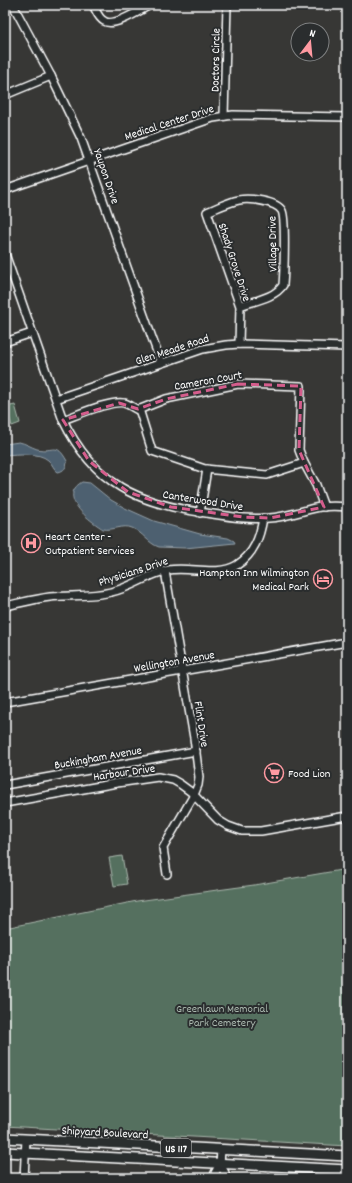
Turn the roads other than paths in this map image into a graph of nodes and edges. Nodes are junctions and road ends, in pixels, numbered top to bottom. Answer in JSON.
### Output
{"nodes":[{"id":1,"x":13,"y":5,"type":"edge"},
{"id":2,"x":93,"y":5,"type":"edge"},
{"id":3,"x":150,"y":5,"type":"edge"},
{"id":4,"x":227,"y":5,"type":"edge"},
{"id":5,"x":51,"y":76,"type":"junction"},
{"id":6,"x":5,"y":95,"type":"edge"},
{"id":7,"x":224,"y":116,"type":"junction"},
{"id":8,"x":347,"y":117,"type":"edge"},
{"id":9,"x":90,"y":161,"type":"junction"},
{"id":10,"x":5,"y":190,"type":"edge"},
{"id":11,"x":207,"y":212,"type":"joint"},
{"id":12,"x":5,"y":254,"type":"edge"},
{"id":13,"x":240,"y":306,"type":"junction"},
{"id":14,"x":32,"y":333,"type":"junction"},
{"id":15,"x":5,"y":342,"type":"edge"},
{"id":16,"x":239,"y":344,"type":"junction"},
{"id":17,"x":347,"y":347,"type":"edge"},
{"id":18,"x":161,"y":363,"type":"junction"},
{"id":19,"x":56,"y":399,"type":"junction"},
{"id":20,"x":139,"y":409,"type":"junction"},
{"id":21,"x":63,"y":420,"type":"junction"},
{"id":22,"x":304,"y":463,"type":"junction"},
{"id":23,"x":207,"y":469,"type":"junction"},
{"id":24,"x":324,"y":506,"type":"junction"},
{"id":25,"x":347,"y":507,"type":"edge"},
{"id":26,"x":200,"y":513,"type":"junction"},
{"id":27,"x":263,"y":518,"type":"junction"},
{"id":28,"x":165,"y":571,"type":"junction"},
{"id":29,"x":5,"y":606,"type":"edge"},
{"id":30,"x":347,"y":642,"type":"edge"},
{"id":31,"x":183,"y":670,"type":"junction"},
{"id":32,"x":5,"y":702,"type":"edge"},
{"id":33,"x":196,"y":751,"type":"junction"},
{"id":34,"x":5,"y":784,"type":"edge"},
{"id":35,"x":194,"y":795,"type":"junction"},
{"id":36,"x":5,"y":803,"type":"edge"},
{"id":37,"x":347,"y":816,"type":"edge"},
{"id":38,"x":167,"y":874,"type":"dead end"},
{"id":39,"x":5,"y":1138,"type":"edge"},
{"id":40,"x":26,"y":1139,"type":"junction"},
{"id":41,"x":221,"y":1150,"type":"junction"},
{"id":42,"x":5,"y":1152,"type":"edge"},
{"id":43,"x":25,"y":1154,"type":"junction"},
{"id":44,"x":347,"y":1156,"type":"edge"},
{"id":45,"x":220,"y":1164,"type":"junction"},
{"id":46,"x":347,"y":1170,"type":"edge"},
{"id":47,"x":24,"y":1178,"type":"edge"},
{"id":48,"x":214,"y":1178,"type":"edge"},
{"id":49,"x":225,"y":1178,"type":"edge"}],
"edges":[{"from":1,"to":5,"type":"street","name":"Yaupon Drive"},
{"from":2,"to":3,"type":"street"},
{"from":4,"to":7,"type":"street","name":"Doctors Circle"},
{"from":5,"to":6,"type":"street"},
{"from":5,"to":9,"type":"street","name":"Yaupon Drive"},
{"from":7,"to":8,"type":"street","name":"Medical Center Drive"},
{"from":7,"to":9,"type":"street","name":"Medical Center Drive"},
{"from":9,"to":10,"type":"street","name":"Medical Center Drive"},
{"from":9,"to":18,"type":"street","name":"Yaupon Drive"},
{"from":11,"to":13,"type":"street","name":"Shady Grove Drive"},
{"from":11,"to":13,"type":"street","name":"Village Drive"},
{"from":12,"to":14,"type":"street","name":"Canterwood Drive"},
{"from":13,"to":16,"type":"street","name":"Shady Grove Drive"},
{"from":14,"to":15,"type":"street"},
{"from":14,"to":19,"type":"street","name":"Canterwood Drive"},
{"from":16,"to":17,"type":"street","name":"Glen Meade Road"},
{"from":16,"to":18,"type":"street","name":"Glen Meade Road"},
{"from":18,"to":19,"type":"street","name":"Glen Meade Road"},
{"from":19,"to":21,"type":"street","name":"Canterwood Drive"},
{"from":20,"to":21,"type":"street"},
{"from":20,"to":22,"type":"street","name":"Cameron Court"},
{"from":20,"to":23,"type":"street"},
{"from":21,"to":26,"type":"street","name":"Canterwood Drive"},
{"from":22,"to":23,"type":"street"},
{"from":22,"to":24,"type":"street","name":"Cameron Court"},
{"from":23,"to":26,"type":"street"},
{"from":24,"to":25,"type":"street","name":"Canterwood Drive"},
{"from":24,"to":27,"type":"street","name":"Canterwood Drive"},
{"from":26,"to":27,"type":"street","name":"Canterwood Drive"},
{"from":27,"to":28,"type":"street","name":"Physicians Drive"},
{"from":28,"to":29,"type":"street","name":"Physicians Drive"},
{"from":28,"to":31,"type":"street","name":"Flint Drive"},
{"from":30,"to":31,"type":"street","name":"Wellington Avenue"},
{"from":31,"to":32,"type":"street","name":"Wellington Avenue"},
{"from":31,"to":33,"type":"street","name":"Flint Drive"},
{"from":33,"to":34,"type":"street","name":"Buckingham Avenue"},
{"from":33,"to":35,"type":"street","name":"Flint Drive"},
{"from":35,"to":36,"type":"street","name":"Harbour Drive"},
{"from":35,"to":37,"type":"street","name":"Harbour Drive"},
{"from":35,"to":38,"type":"street","name":"Flint Drive"},
{"from":39,"to":40,"type":"main road","name":"Shipyard Boulevard","number":"US 117"},
{"from":40,"to":41,"type":"main road","name":"Shipyard Boulevard","number":"US 117"},
{"from":40,"to":43,"type":"street"},
{"from":41,"to":44,"type":"main road","name":"Shipyard Boulevard","number":"US 117"},
{"from":41,"to":45,"type":"street"},
{"from":42,"to":43,"type":"main road","number":"US 117"},
{"from":43,"to":45,"type":"main road","number":"US 117"},
{"from":43,"to":47,"type":"street"},
{"from":45,"to":46,"type":"main road","number":"US 117"},
{"from":45,"to":48,"type":"street"},
{"from":45,"to":49,"type":"street"}]}
